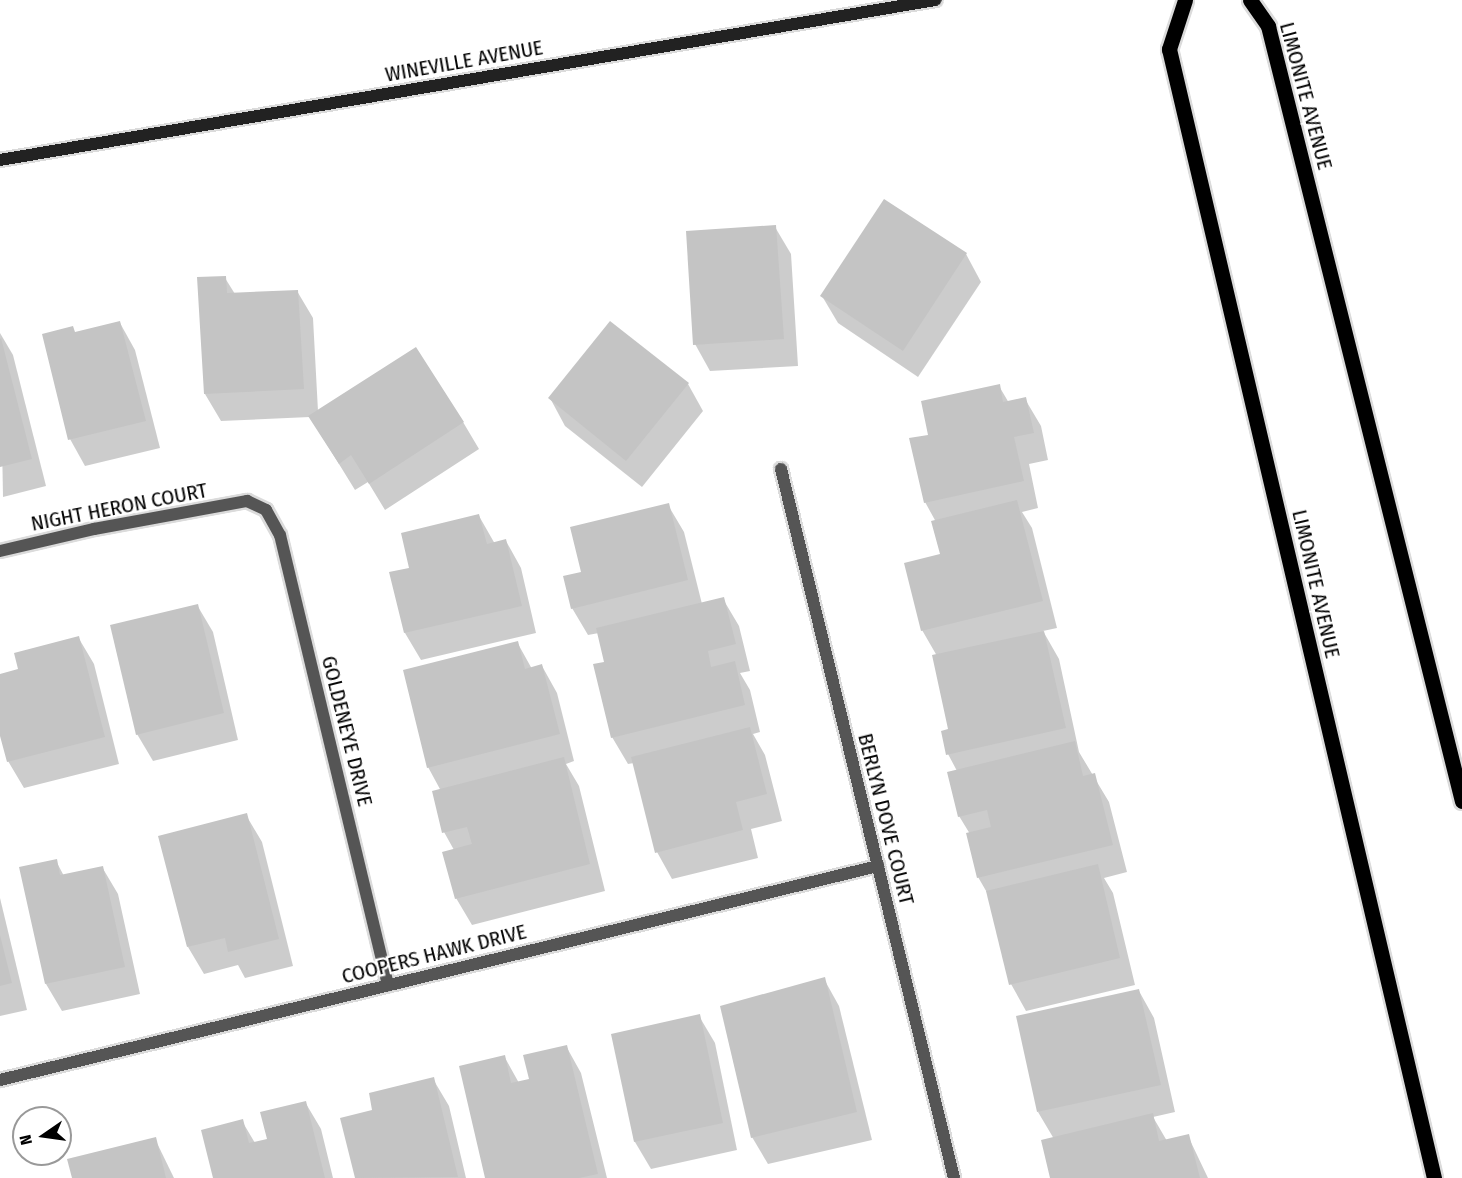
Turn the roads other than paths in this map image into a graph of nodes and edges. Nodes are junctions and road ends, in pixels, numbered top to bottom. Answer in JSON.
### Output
{"nodes":[{"id":1,"x":935,"y":0,"type":"edge"},
{"id":2,"x":1185,"y":0,"type":"edge"},
{"id":3,"x":1250,"y":0,"type":"edge"},
{"id":4,"x":0,"y":160,"type":"edge"},
{"id":5,"x":781,"y":470,"type":"dead end"},
{"id":6,"x":247,"y":501,"type":"joint"},
{"id":7,"x":0,"y":551,"type":"edge"},
{"id":8,"x":1462,"y":801,"type":"edge"},
{"id":9,"x":878,"y":866,"type":"junction"},
{"id":10,"x":388,"y":985,"type":"junction"},
{"id":11,"x":0,"y":1080,"type":"edge"},
{"id":12,"x":954,"y":1178,"type":"edge"},
{"id":13,"x":1434,"y":1178,"type":"edge"}],
"edges":[{"from":1,"to":4,"type":"main road","name":"WINEVILLE AVENUE"},
{"from":2,"to":13,"type":"main road","name":"LIMONITE AVENUE"},
{"from":3,"to":8,"type":"main road","name":"LIMONITE AVENUE"},
{"from":5,"to":9,"type":"street","name":"BERLYN DOVE COURT"},
{"from":6,"to":7,"type":"street","name":"NIGHT HERON COURT"},
{"from":6,"to":10,"type":"street","name":"GOLDENEYE DRIVE"},
{"from":9,"to":10,"type":"street","name":"COOPERS HAWK DRIVE"},
{"from":9,"to":12,"type":"street","name":"BERLYN DOVE COURT"},
{"from":10,"to":11,"type":"street","name":"COOPERS HAWK DRIVE"}]}
